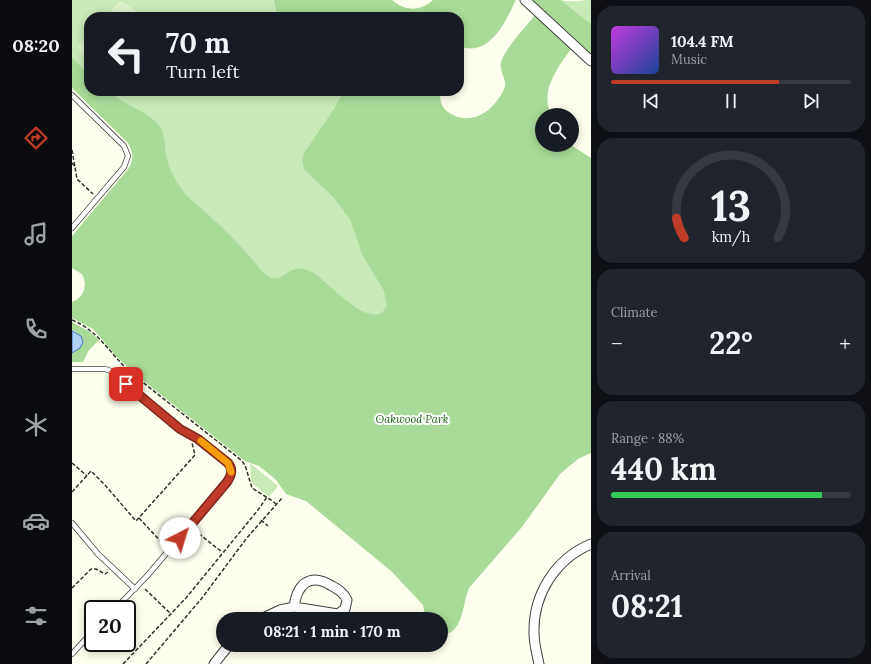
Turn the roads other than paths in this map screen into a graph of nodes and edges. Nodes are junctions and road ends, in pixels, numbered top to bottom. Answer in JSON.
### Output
{"nodes":[{"id":1,"x":525,"y":0,"type":"edge"},
{"id":2,"x":591,"y":61,"type":"edge"},
{"id":3,"x":72,"y":95,"type":"edge"},
{"id":4,"x":72,"y":228,"type":"edge"},
{"id":5,"x":72,"y":369,"type":"edge"},
{"id":6,"x":72,"y":523,"type":"edge"},
{"id":7,"x":591,"y":544,"type":"edge"},
{"id":8,"x":135,"y":589,"type":"junction"},
{"id":9,"x":124,"y":600,"type":"edge"},
{"id":10,"x":294,"y":607,"type":"junction"},
{"id":11,"x":276,"y":612,"type":"edge"},
{"id":12,"x":84,"y":641,"type":"edge"},
{"id":13,"x":223,"y":652,"type":"edge"},
{"id":14,"x":72,"y":654,"type":"edge"},
{"id":15,"x":214,"y":664,"type":"edge"},
{"id":16,"x":539,"y":664,"type":"edge"}],
"edges":[{"from":1,"to":2,"type":"street"},
{"from":3,"to":4,"type":"lane"},
{"from":5,"to":8,"type":"lane"},
{"from":6,"to":8,"type":"lane"},
{"from":7,"to":16,"type":"street"},
{"from":8,"to":9,"type":"lane"},
{"from":10,"to":10,"type":"street"},
{"from":10,"to":11,"type":"street"},
{"from":12,"to":14,"type":"lane"},
{"from":13,"to":15,"type":"street"}]}
